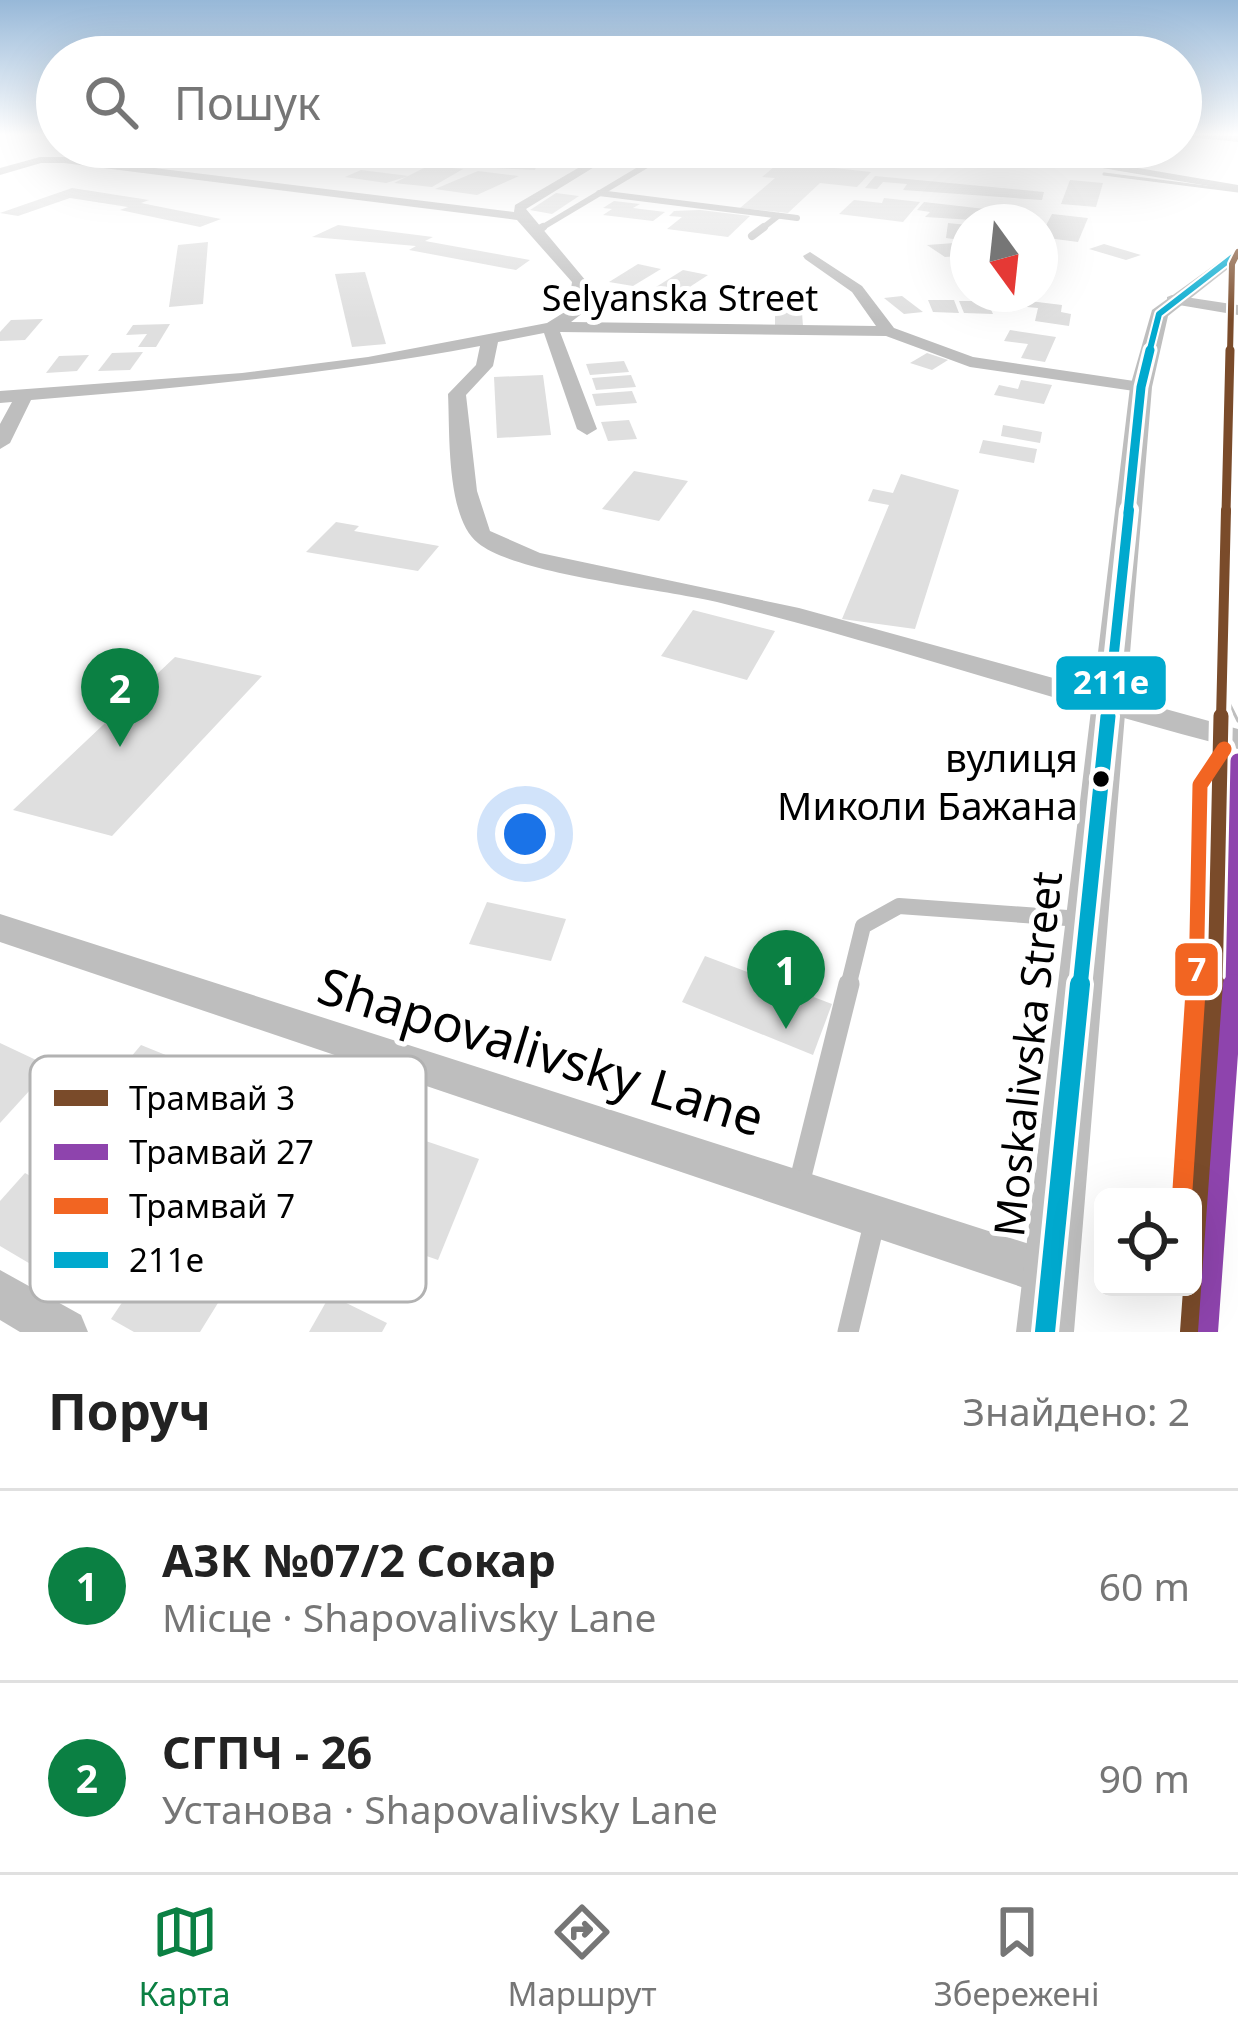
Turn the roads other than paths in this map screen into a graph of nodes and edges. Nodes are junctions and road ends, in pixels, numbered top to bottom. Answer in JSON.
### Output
{"nodes":[{"id":1,"x":345,"y":195,"type":"edge"},
{"id":2,"x":539,"y":195,"type":"edge"},
{"id":3,"x":596,"y":195,"type":"edge"},
{"id":4,"x":608,"y":195,"type":"edge"},
{"id":5,"x":778,"y":215,"type":"junction"},
{"id":6,"x":520,"y":217,"type":"junction"},
{"id":7,"x":797,"y":218,"type":"dead end"},
{"id":8,"x":534,"y":232,"type":"junction"},
{"id":9,"x":752,"y":236,"type":"dead end"},
{"id":10,"x":1238,"y":253,"type":"edge"},
{"id":11,"x":810,"y":256,"type":"dead end"},
{"id":12,"x":1172,"y":300,"type":"junction"},
{"id":13,"x":1238,"y":310,"type":"edge"},
{"id":14,"x":576,"y":312,"type":"junction"},
{"id":15,"x":596,"y":326,"type":"junction"},
{"id":16,"x":552,"y":327,"type":"junction"},
{"id":17,"x":888,"y":331,"type":"junction"},
{"id":18,"x":490,"y":340,"type":"junction"},
{"id":19,"x":1141,"y":387,"type":"junction"},
{"id":20,"x":0,"y":397,"type":"edge"},
{"id":21,"x":23,"y":398,"type":"junction"},
{"id":22,"x":587,"y":429,"type":"dead end"},
{"id":23,"x":0,"y":443,"type":"edge"},
{"id":24,"x":1106,"y":708,"type":"junction"},
{"id":25,"x":1238,"y":739,"type":"edge"},
{"id":26,"x":1086,"y":919,"type":"junction"},
{"id":27,"x":0,"y":928,"type":"edge"},
{"id":28,"x":373,"y":1056,"type":"edge"},
{"id":29,"x":426,"y":1073,"type":"edge"},
{"id":30,"x":798,"y":1189,"type":"junction"},
{"id":31,"x":877,"y":1215,"type":"junction"},
{"id":32,"x":1051,"y":1274,"type":"junction"},
{"id":33,"x":0,"y":1293,"type":"edge"},
{"id":34,"x":64,"y":1332,"type":"edge"},
{"id":35,"x":848,"y":1332,"type":"edge"},
{"id":36,"x":1045,"y":1332,"type":"edge"}],
"edges":[{"from":1,"to":6,"type":"street"},
{"from":2,"to":6,"type":"street"},
{"from":3,"to":8,"type":"lane"},
{"from":4,"to":5,"type":"lane"},
{"from":5,"to":7,"type":"lane"},
{"from":5,"to":9,"type":"lane"},
{"from":6,"to":8,"type":"street"},
{"from":8,"to":14,"type":"street"},
{"from":10,"to":12,"type":"street","name":"Moskalivska Street"},
{"from":11,"to":17,"type":"street"},
{"from":12,"to":13,"type":"street"},
{"from":12,"to":19,"type":"street","name":"Moskalivska Street"},
{"from":14,"to":15,"type":"street"},
{"from":14,"to":16,"type":"street"},
{"from":15,"to":16,"type":"street","name":"Selyanska Street"},
{"from":15,"to":17,"type":"street","name":"Selyanska Street"},
{"from":16,"to":18,"type":"street","name":"Selyanska Street"},
{"from":16,"to":22,"type":"street"},
{"from":17,"to":19,"type":"street","name":"Selyanska Street"},
{"from":18,"to":21,"type":"street","name":"Selyanska Street"},
{"from":18,"to":24,"type":"street"},
{"from":19,"to":24,"type":"street","name":"Moskalivska Street"},
{"from":20,"to":21,"type":"street","name":"Selyanska Street"},
{"from":21,"to":23,"type":"street"},
{"from":24,"to":25,"type":"street"},
{"from":24,"to":26,"type":"street","name":"Moskalivska Street"},
{"from":26,"to":30,"type":"lane"},
{"from":26,"to":32,"type":"street","name":"Moskalivska Street"},
{"from":27,"to":28,"type":"street","name":"Shapovalivsky Lane"},
{"from":29,"to":30,"type":"street","name":"Shapovalivsky Lane"},
{"from":30,"to":31,"type":"street","name":"Shapovalivsky Lane"},
{"from":31,"to":32,"type":"street","name":"Shapovalivsky Lane"},
{"from":31,"to":35,"type":"lane"},
{"from":32,"to":36,"type":"street","name":"Moskalivska Street"},
{"from":33,"to":34,"type":"street"}]}
